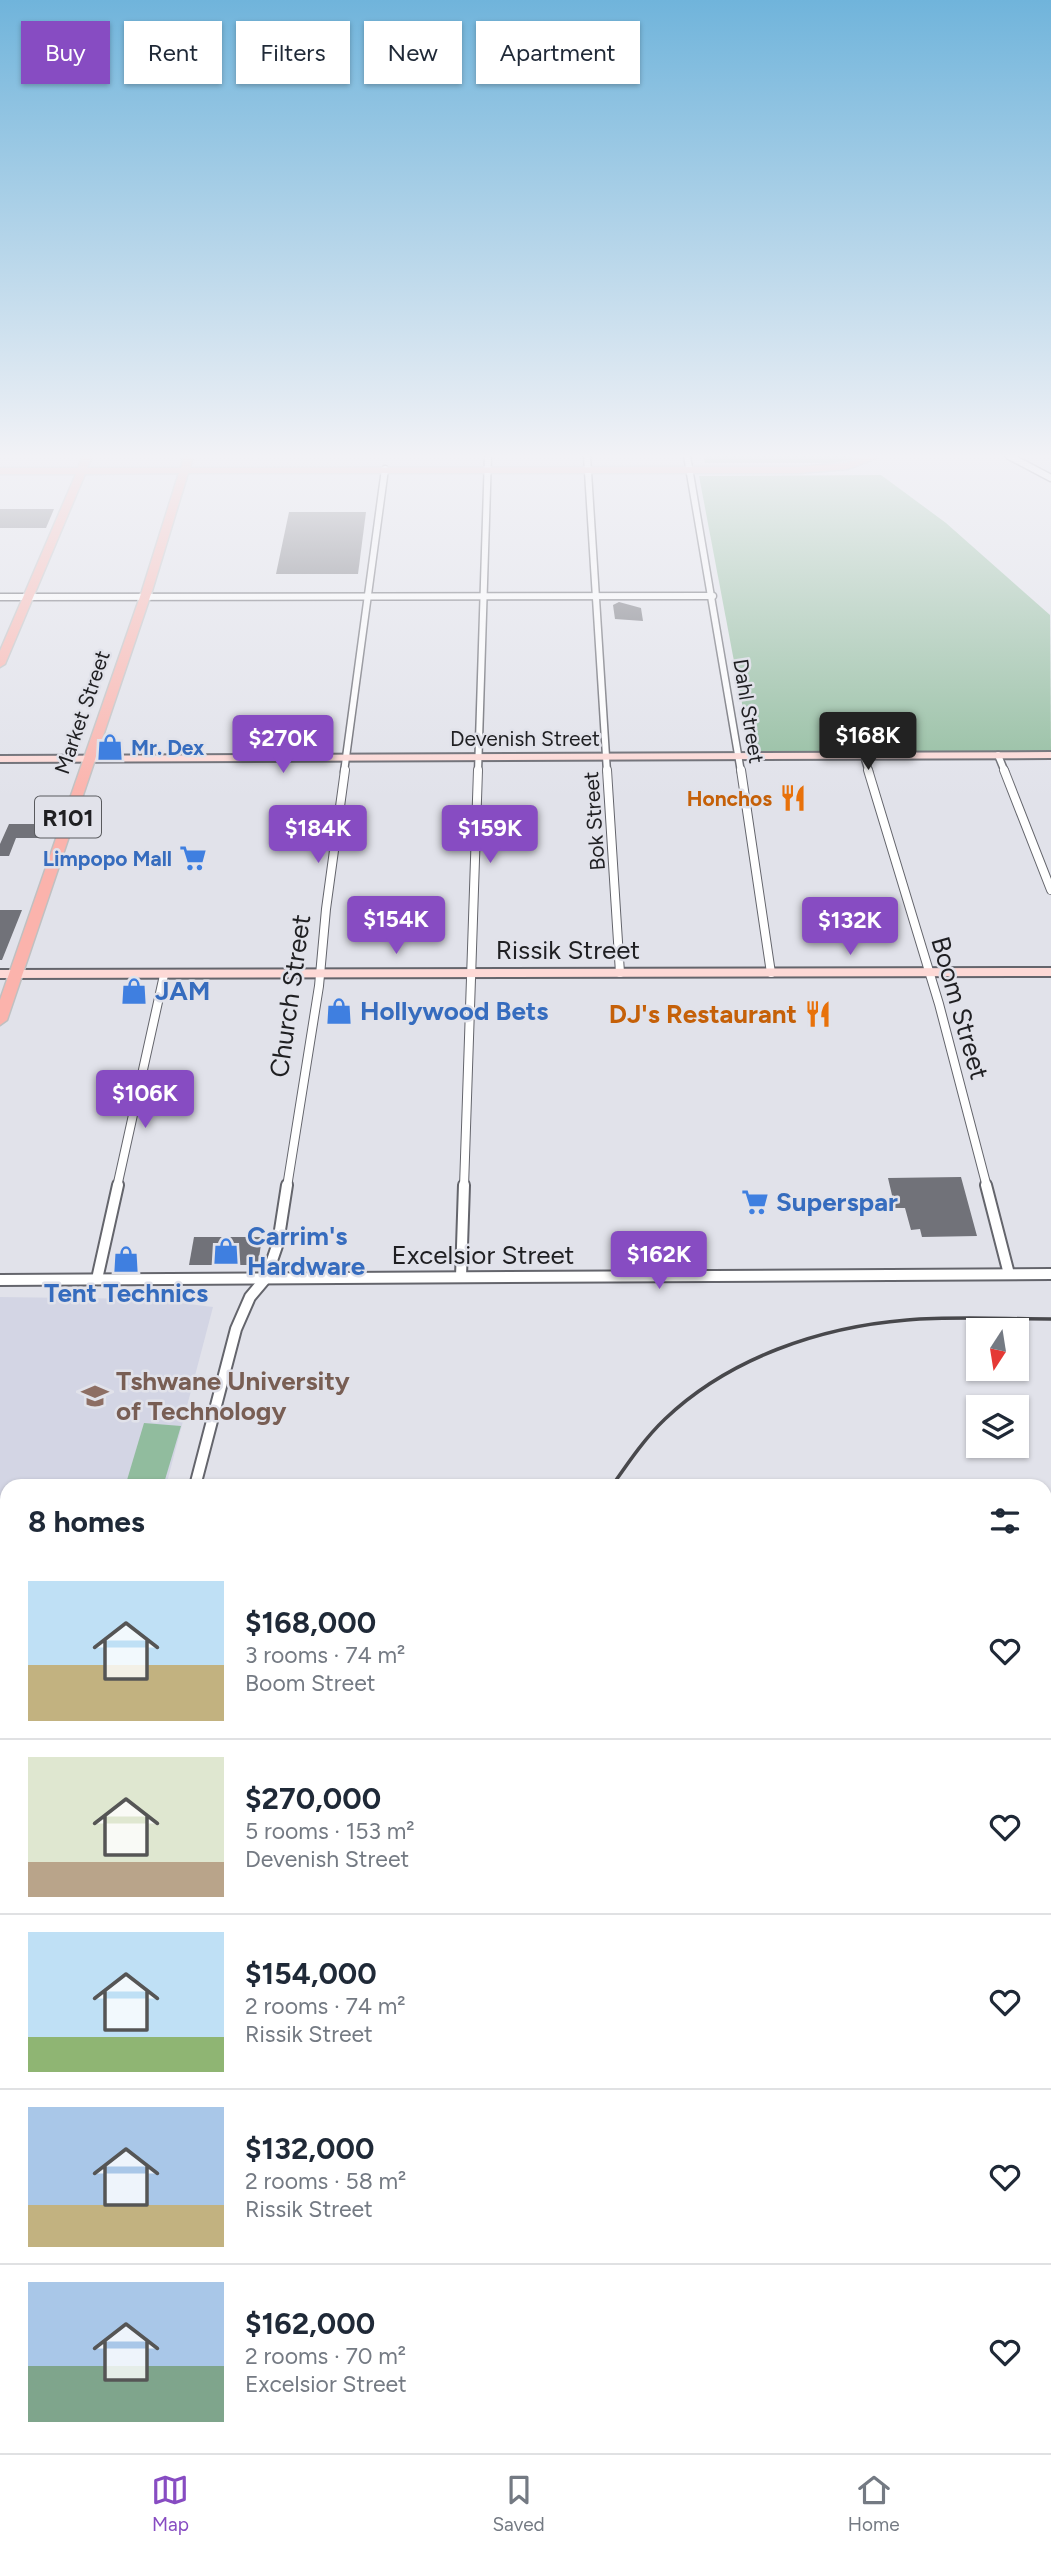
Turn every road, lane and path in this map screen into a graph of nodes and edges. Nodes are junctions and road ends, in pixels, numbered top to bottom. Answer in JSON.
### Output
{"nodes":[{"id":1,"x":41,"y":570,"type":"edge"},
{"id":2,"x":153,"y":570,"type":"edge"},
{"id":3,"x":372,"y":570,"type":"edge"},
{"id":4,"x":483,"y":570,"type":"edge"},
{"id":5,"x":596,"y":570,"type":"edge"},
{"id":6,"x":708,"y":570,"type":"edge"},
{"id":7,"x":482,"y":595,"type":"junction"},
{"id":8,"x":598,"y":595,"type":"junction"},
{"id":9,"x":145,"y":596,"type":"junction"},
{"id":10,"x":369,"y":596,"type":"junction"},
{"id":11,"x":713,"y":596,"type":"junction"},
{"id":12,"x":0,"y":597,"type":"edge"},
{"id":13,"x":30,"y":597,"type":"junction"},
{"id":14,"x":0,"y":664,"type":"edge"},
{"id":15,"x":998,"y":755,"type":"junction"},
{"id":16,"x":1051,"y":755,"type":"edge"},
{"id":17,"x":739,"y":756,"type":"junction"},
{"id":18,"x":864,"y":756,"type":"junction"},
{"id":19,"x":478,"y":757,"type":"junction"},
{"id":20,"x":607,"y":757,"type":"junction"},
{"id":21,"x":0,"y":759,"type":"edge"},
{"id":22,"x":87,"y":760,"type":"junction"},
{"id":23,"x":347,"y":760,"type":"junction"},
{"id":24,"x":1051,"y":890,"type":"edge"},
{"id":25,"x":472,"y":972,"type":"junction"},
{"id":26,"x":1051,"y":972,"type":"edge"},
{"id":27,"x":320,"y":973,"type":"junction"},
{"id":28,"x":620,"y":973,"type":"junction"},
{"id":29,"x":771,"y":973,"type":"junction"},
{"id":30,"x":930,"y":973,"type":"junction"},
{"id":31,"x":0,"y":974,"type":"edge"},
{"id":32,"x":15,"y":974,"type":"junction"},
{"id":33,"x":164,"y":975,"type":"junction"},
{"id":34,"x":0,"y":1020,"type":"edge"},
{"id":35,"x":1009,"y":1274,"type":"junction"},
{"id":36,"x":1051,"y":1274,"type":"edge"},
{"id":37,"x":461,"y":1277,"type":"junction"},
{"id":38,"x":266,"y":1278,"type":"junction"},
{"id":39,"x":97,"y":1279,"type":"junction"},
{"id":40,"x":0,"y":1280,"type":"edge"},
{"id":41,"x":197,"y":1479,"type":"edge"}],
"edges":[{"from":1,"to":13,"type":"main road"},
{"from":2,"to":9,"type":"main road","name":"Market Street","number":"R101"},
{"from":3,"to":10,"type":"street","name":"Church Street"},
{"from":4,"to":7,"type":"street"},
{"from":5,"to":8,"type":"street","name":"Bok Street"},
{"from":6,"to":11,"type":"street","name":"Dahl Street"},
{"from":7,"to":8,"type":"street"},
{"from":7,"to":10,"type":"street"},
{"from":7,"to":19,"type":"street"},
{"from":8,"to":11,"type":"street"},
{"from":8,"to":20,"type":"street","name":"Bok Street"},
{"from":9,"to":10,"type":"street"},
{"from":9,"to":13,"type":"street"},
{"from":9,"to":22,"type":"main road","name":"Market Street","number":"R101"},
{"from":10,"to":23,"type":"street","name":"Church Street"},
{"from":11,"to":17,"type":"street","name":"Dahl Street"},
{"from":12,"to":13,"type":"street"},
{"from":13,"to":14,"type":"main road"},
{"from":15,"to":16,"type":"main road","name":"Devenish Street"},
{"from":15,"to":18,"type":"main road","name":"Devenish Street"},
{"from":15,"to":24,"type":"street"},
{"from":17,"to":18,"type":"main road","name":"Devenish Street"},
{"from":17,"to":20,"type":"main road","name":"Devenish Street"},
{"from":17,"to":29,"type":"street","name":"Dahl Street"},
{"from":18,"to":30,"type":"street","name":"Boom Street"},
{"from":19,"to":20,"type":"main road","name":"Devenish Street"},
{"from":19,"to":23,"type":"main road","name":"Devenish Street"},
{"from":19,"to":25,"type":"street"},
{"from":20,"to":28,"type":"street","name":"Bok Street"},
{"from":21,"to":22,"type":"main road","name":"Devenish Street"},
{"from":22,"to":23,"type":"main road","name":"Devenish Street"},
{"from":22,"to":32,"type":"main road","name":"Market Street","number":"R101"},
{"from":23,"to":27,"type":"street","name":"Church Street"},
{"from":25,"to":27,"type":"main road","name":"Rissik Street"},
{"from":25,"to":28,"type":"main road","name":"Rissik Street"},
{"from":25,"to":37,"type":"street"},
{"from":26,"to":30,"type":"main road","name":"Rissik Street"},
{"from":27,"to":33,"type":"main road","name":"Rissik Street"},
{"from":27,"to":38,"type":"street","name":"Church Street"},
{"from":28,"to":29,"type":"main road","name":"Rissik Street"},
{"from":29,"to":30,"type":"main road","name":"Rissik Street"},
{"from":30,"to":35,"type":"street","name":"Boom Street"},
{"from":31,"to":32,"type":"main road","name":"Rissik Street"},
{"from":32,"to":33,"type":"main road","name":"Rissik Street"},
{"from":32,"to":34,"type":"main road","name":"Market Street","number":"R101"},
{"from":33,"to":39,"type":"street"},
{"from":35,"to":36,"type":"street","name":"Excelsior Street"},
{"from":35,"to":37,"type":"street","name":"Excelsior Street"},
{"from":37,"to":38,"type":"street","name":"Excelsior Street"},
{"from":38,"to":39,"type":"street","name":"Excelsior Street"},
{"from":38,"to":41,"type":"street","name":"Church Street"},
{"from":39,"to":40,"type":"street","name":"Excelsior Street"}]}
